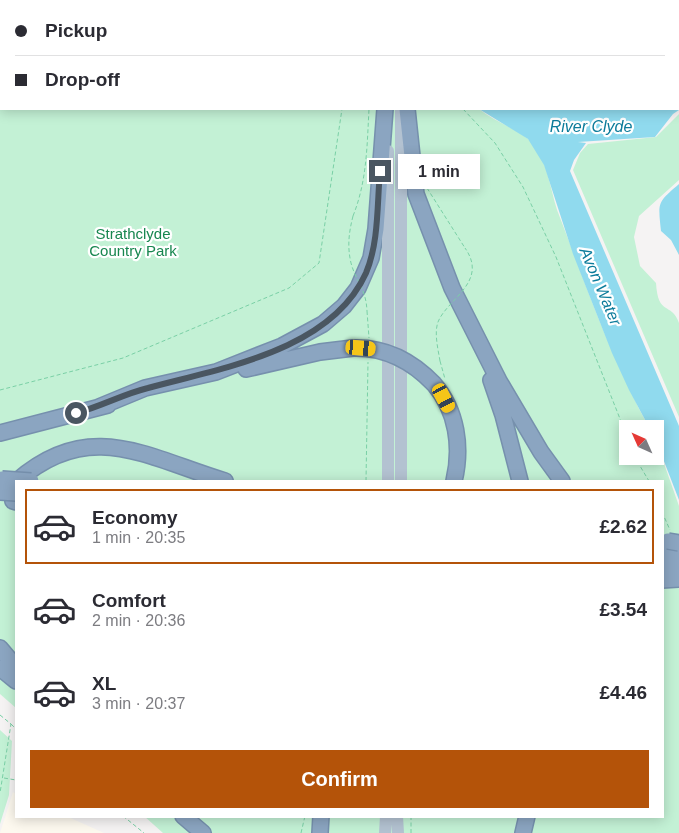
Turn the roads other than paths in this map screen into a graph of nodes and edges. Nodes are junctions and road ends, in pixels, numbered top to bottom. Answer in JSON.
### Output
{"nodes":[{"id":1,"x":385,"y":110,"type":"edge"},
{"id":2,"x":389,"y":110,"type":"edge"},
{"id":3,"x":401,"y":110,"type":"edge"},
{"id":4,"x":407,"y":110,"type":"edge"},
{"id":5,"x":462,"y":306,"type":"junction"},
{"id":6,"x":99,"y":407,"type":"junction"},
{"id":7,"x":0,"y":433,"type":"edge"},
{"id":8,"x":222,"y":480,"type":"edge"},
{"id":9,"x":388,"y":480,"type":"edge"},
{"id":10,"x":401,"y":480,"type":"edge"},
{"id":11,"x":454,"y":480,"type":"edge"},
{"id":12,"x":520,"y":480,"type":"edge"},
{"id":13,"x":561,"y":480,"type":"edge"},
{"id":14,"x":7,"y":483,"type":"edge"},
{"id":15,"x":9,"y":499,"type":"edge"},
{"id":16,"x":664,"y":566,"type":"edge"},
{"id":17,"x":679,"y":568,"type":"edge"},
{"id":18,"x":679,"y":579,"type":"edge"},
{"id":19,"x":664,"y":580,"type":"edge"},
{"id":20,"x":0,"y":648,"type":"edge"},
{"id":21,"x":15,"y":666,"type":"edge"},
{"id":22,"x":0,"y":668,"type":"edge"},
{"id":23,"x":15,"y":680,"type":"edge"},
{"id":24,"x":185,"y":818,"type":"edge"},
{"id":25,"x":321,"y":818,"type":"edge"},
{"id":26,"x":386,"y":818,"type":"edge"},
{"id":27,"x":398,"y":818,"type":"edge"},
{"id":28,"x":527,"y":818,"type":"edge"},
{"id":29,"x":532,"y":818,"type":"edge"},
{"id":30,"x":203,"y":833,"type":"edge"},
{"id":31,"x":320,"y":833,"type":"edge"},
{"id":32,"x":385,"y":833,"type":"edge"},
{"id":33,"x":398,"y":833,"type":"edge"},
{"id":34,"x":523,"y":833,"type":"edge"},
{"id":35,"x":532,"y":833,"type":"edge"}],
"edges":[{"from":1,"to":6,"type":"highway"},
{"from":2,"to":9,"type":"main road"},
{"from":3,"to":10,"type":"main road"},
{"from":4,"to":5,"type":"highway"},
{"from":5,"to":12,"type":"highway"},
{"from":5,"to":13,"type":"highway"},
{"from":6,"to":7,"type":"highway"},
{"from":6,"to":11,"type":"highway","bridge":true},
{"from":8,"to":14,"type":"highway"},
{"from":14,"to":15,"type":"highway","bridge":true},
{"from":16,"to":17,"type":"highway"},
{"from":18,"to":19,"type":"highway"},
{"from":20,"to":21,"type":"highway"},
{"from":22,"to":23,"type":"highway"},
{"from":24,"to":30,"type":"highway"},
{"from":25,"to":31,"type":"highway"},
{"from":26,"to":32,"type":"main road"},
{"from":27,"to":33,"type":"main road"},
{"from":28,"to":34,"type":"highway"},
{"from":29,"to":35,"type":"highway"}]}
